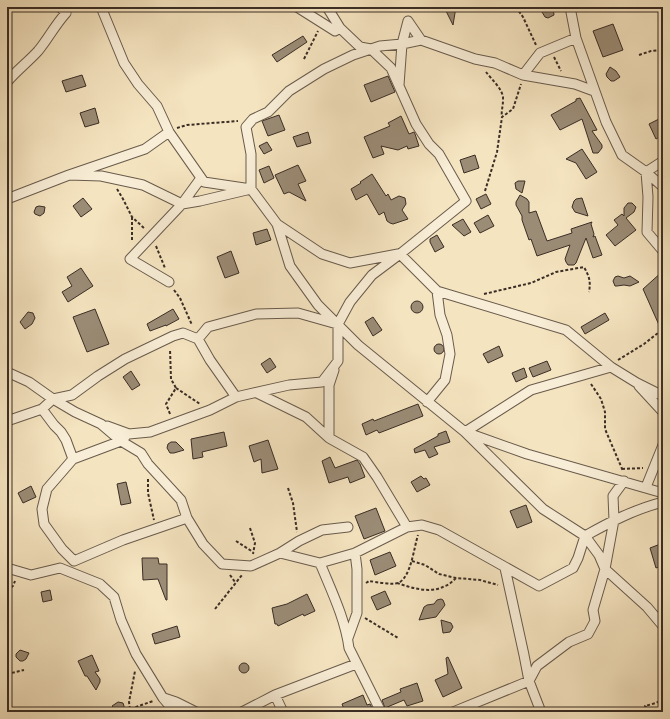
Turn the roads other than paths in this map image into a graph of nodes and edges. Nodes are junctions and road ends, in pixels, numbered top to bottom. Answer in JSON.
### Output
{"nodes":[{"id":1,"x":60,"y":7,"type":"edge"},
{"id":2,"x":101,"y":7,"type":"edge"},
{"id":3,"x":298,"y":7,"type":"edge"},
{"id":4,"x":327,"y":7,"type":"edge"},
{"id":5,"x":570,"y":7,"type":"edge"},
{"id":6,"x":340,"y":28,"type":"junction"},
{"id":7,"x":576,"y":38,"type":"junction"},
{"id":8,"x":421,"y":40,"type":"junction"},
{"id":9,"x":402,"y":44,"type":"junction"},
{"id":10,"x":371,"y":49,"type":"junction"},
{"id":11,"x":523,"y":75,"type":"junction"},
{"id":12,"x":7,"y":82,"type":"edge"},
{"id":13,"x":399,"y":89,"type":"junction"},
{"id":14,"x":594,"y":91,"type":"junction"},
{"id":15,"x":169,"y":132,"type":"junction"},
{"id":16,"x":663,"y":161,"type":"edge"},
{"id":17,"x":646,"y":172,"type":"junction"},
{"id":18,"x":69,"y":175,"type":"junction"},
{"id":19,"x":201,"y":178,"type":"junction"},
{"id":20,"x":663,"y":187,"type":"edge"},
{"id":21,"x":251,"y":189,"type":"junction"},
{"id":22,"x":7,"y":199,"type":"edge"},
{"id":23,"x":182,"y":204,"type":"junction"},
{"id":24,"x":277,"y":224,"type":"junction"},
{"id":25,"x":663,"y":251,"type":"edge"},
{"id":26,"x":400,"y":254,"type":"junction"},
{"id":27,"x":169,"y":282,"type":"road end"},
{"id":28,"x":437,"y":290,"type":"junction"},
{"id":29,"x":338,"y":324,"type":"junction"},
{"id":30,"x":198,"y":338,"type":"junction"},
{"id":31,"x":338,"y":360,"type":"junction"},
{"id":32,"x":611,"y":367,"type":"junction"},
{"id":33,"x":7,"y":372,"type":"edge"},
{"id":34,"x":637,"y":384,"type":"junction"},
{"id":35,"x":257,"y":393,"type":"junction"},
{"id":36,"x":663,"y":396,"type":"edge"},
{"id":37,"x":236,"y":397,"type":"junction"},
{"id":38,"x":53,"y":399,"type":"junction"},
{"id":39,"x":427,"y":402,"type":"junction"},
{"id":40,"x":42,"y":409,"type":"junction"},
{"id":41,"x":663,"y":412,"type":"edge"},
{"id":42,"x":7,"y":421,"type":"edge"},
{"id":43,"x":101,"y":424,"type":"junction"},
{"id":44,"x":465,"y":432,"type":"junction"},
{"id":45,"x":129,"y":434,"type":"junction"},
{"id":46,"x":329,"y":438,"type":"junction"},
{"id":47,"x":121,"y":441,"type":"junction"},
{"id":48,"x":663,"y":445,"type":"edge"},
{"id":49,"x":73,"y":459,"type":"junction"},
{"id":50,"x":624,"y":481,"type":"junction"},
{"id":51,"x":646,"y":488,"type":"junction"},
{"id":52,"x":663,"y":492,"type":"edge"},
{"id":53,"x":663,"y":502,"type":"edge"},
{"id":54,"x":186,"y":518,"type":"junction"},
{"id":55,"x":614,"y":520,"type":"junction"},
{"id":56,"x":348,"y":526,"type":"dead end"},
{"id":57,"x":406,"y":527,"type":"junction"},
{"id":58,"x":585,"y":536,"type":"junction"},
{"id":59,"x":355,"y":553,"type":"junction"},
{"id":60,"x":280,"y":554,"type":"junction"},
{"id":61,"x":74,"y":561,"type":"junction"},
{"id":62,"x":320,"y":563,"type":"junction"},
{"id":63,"x":7,"y":568,"type":"edge"},
{"id":64,"x":60,"y":568,"type":"junction"},
{"id":65,"x":505,"y":568,"type":"junction"},
{"id":66,"x":606,"y":569,"type":"junction"},
{"id":67,"x":663,"y":626,"type":"edge"},
{"id":68,"x":348,"y":638,"type":"junction"},
{"id":69,"x":356,"y":664,"type":"junction"},
{"id":70,"x":529,"y":681,"type":"junction"},
{"id":71,"x":275,"y":695,"type":"junction"},
{"id":72,"x":163,"y":698,"type":"junction"},
{"id":73,"x":541,"y":710,"type":"edge"},
{"id":74,"x":175,"y":712,"type":"edge"},
{"id":75,"x":196,"y":712,"type":"edge"},
{"id":76,"x":242,"y":712,"type":"edge"},
{"id":77,"x":283,"y":712,"type":"edge"},
{"id":78,"x":381,"y":712,"type":"edge"},
{"id":79,"x":453,"y":712,"type":"edge"}],
"edges":[{"from":1,"to":12,"type":"street"},
{"from":2,"to":15,"type":"street"},
{"from":3,"to":6,"type":"street"},
{"from":4,"to":6,"type":"street"},
{"from":5,"to":7,"type":"street"},
{"from":6,"to":10,"type":"street"},
{"from":7,"to":11,"type":"street"},
{"from":7,"to":14,"type":"street"},
{"from":8,"to":9,"type":"street"},
{"from":8,"to":9,"type":"street"},
{"from":8,"to":11,"type":"street"},
{"from":9,"to":10,"type":"street"},
{"from":9,"to":13,"type":"street"},
{"from":10,"to":13,"type":"street"},
{"from":10,"to":21,"type":"street"},
{"from":11,"to":14,"type":"street"},
{"from":13,"to":26,"type":"street"},
{"from":14,"to":17,"type":"street"},
{"from":15,"to":18,"type":"street"},
{"from":15,"to":19,"type":"street"},
{"from":16,"to":17,"type":"street"},
{"from":17,"to":20,"type":"street"},
{"from":17,"to":25,"type":"street"},
{"from":18,"to":22,"type":"street"},
{"from":18,"to":23,"type":"street"},
{"from":19,"to":21,"type":"street"},
{"from":19,"to":23,"type":"street"},
{"from":21,"to":23,"type":"street"},
{"from":21,"to":24,"type":"street"},
{"from":23,"to":27,"type":"street"},
{"from":24,"to":26,"type":"street"},
{"from":24,"to":29,"type":"street"},
{"from":26,"to":28,"type":"street"},
{"from":26,"to":29,"type":"street"},
{"from":28,"to":32,"type":"street"},
{"from":28,"to":39,"type":"street"},
{"from":29,"to":30,"type":"street"},
{"from":29,"to":31,"type":"street"},
{"from":29,"to":39,"type":"street"},
{"from":30,"to":37,"type":"street"},
{"from":30,"to":38,"type":"street"},
{"from":31,"to":35,"type":"street"},
{"from":31,"to":46,"type":"street"},
{"from":32,"to":34,"type":"street"},
{"from":32,"to":44,"type":"street"},
{"from":33,"to":38,"type":"street"},
{"from":34,"to":36,"type":"street"},
{"from":34,"to":41,"type":"street"},
{"from":35,"to":37,"type":"street"},
{"from":35,"to":46,"type":"street"},
{"from":37,"to":45,"type":"street"},
{"from":38,"to":40,"type":"street"},
{"from":38,"to":43,"type":"street"},
{"from":39,"to":44,"type":"street"},
{"from":40,"to":42,"type":"street"},
{"from":40,"to":49,"type":"street"},
{"from":43,"to":45,"type":"street"},
{"from":43,"to":47,"type":"street"},
{"from":44,"to":50,"type":"street"},
{"from":44,"to":58,"type":"street"},
{"from":45,"to":47,"type":"street"},
{"from":46,"to":57,"type":"street"},
{"from":47,"to":49,"type":"street"},
{"from":47,"to":54,"type":"street"},
{"from":48,"to":51,"type":"street"},
{"from":49,"to":61,"type":"street"},
{"from":50,"to":51,"type":"street"},
{"from":50,"to":55,"type":"street"},
{"from":51,"to":52,"type":"street"},
{"from":53,"to":55,"type":"street"},
{"from":54,"to":60,"type":"street"},
{"from":54,"to":61,"type":"street"},
{"from":55,"to":58,"type":"street"},
{"from":55,"to":66,"type":"street"},
{"from":56,"to":60,"type":"street"},
{"from":57,"to":59,"type":"street"},
{"from":57,"to":65,"type":"street"},
{"from":58,"to":65,"type":"street"},
{"from":58,"to":66,"type":"street"},
{"from":59,"to":62,"type":"street"},
{"from":59,"to":68,"type":"street"},
{"from":60,"to":62,"type":"street"},
{"from":61,"to":64,"type":"street"},
{"from":62,"to":68,"type":"street"},
{"from":63,"to":64,"type":"street"},
{"from":64,"to":72,"type":"street"},
{"from":65,"to":70,"type":"street"},
{"from":66,"to":67,"type":"street"},
{"from":66,"to":70,"type":"street"},
{"from":68,"to":69,"type":"street"},
{"from":69,"to":71,"type":"street"},
{"from":69,"to":78,"type":"street"},
{"from":70,"to":73,"type":"street"},
{"from":70,"to":79,"type":"street"},
{"from":71,"to":76,"type":"street"},
{"from":71,"to":77,"type":"street"},
{"from":72,"to":74,"type":"street"},
{"from":72,"to":75,"type":"street"}]}
